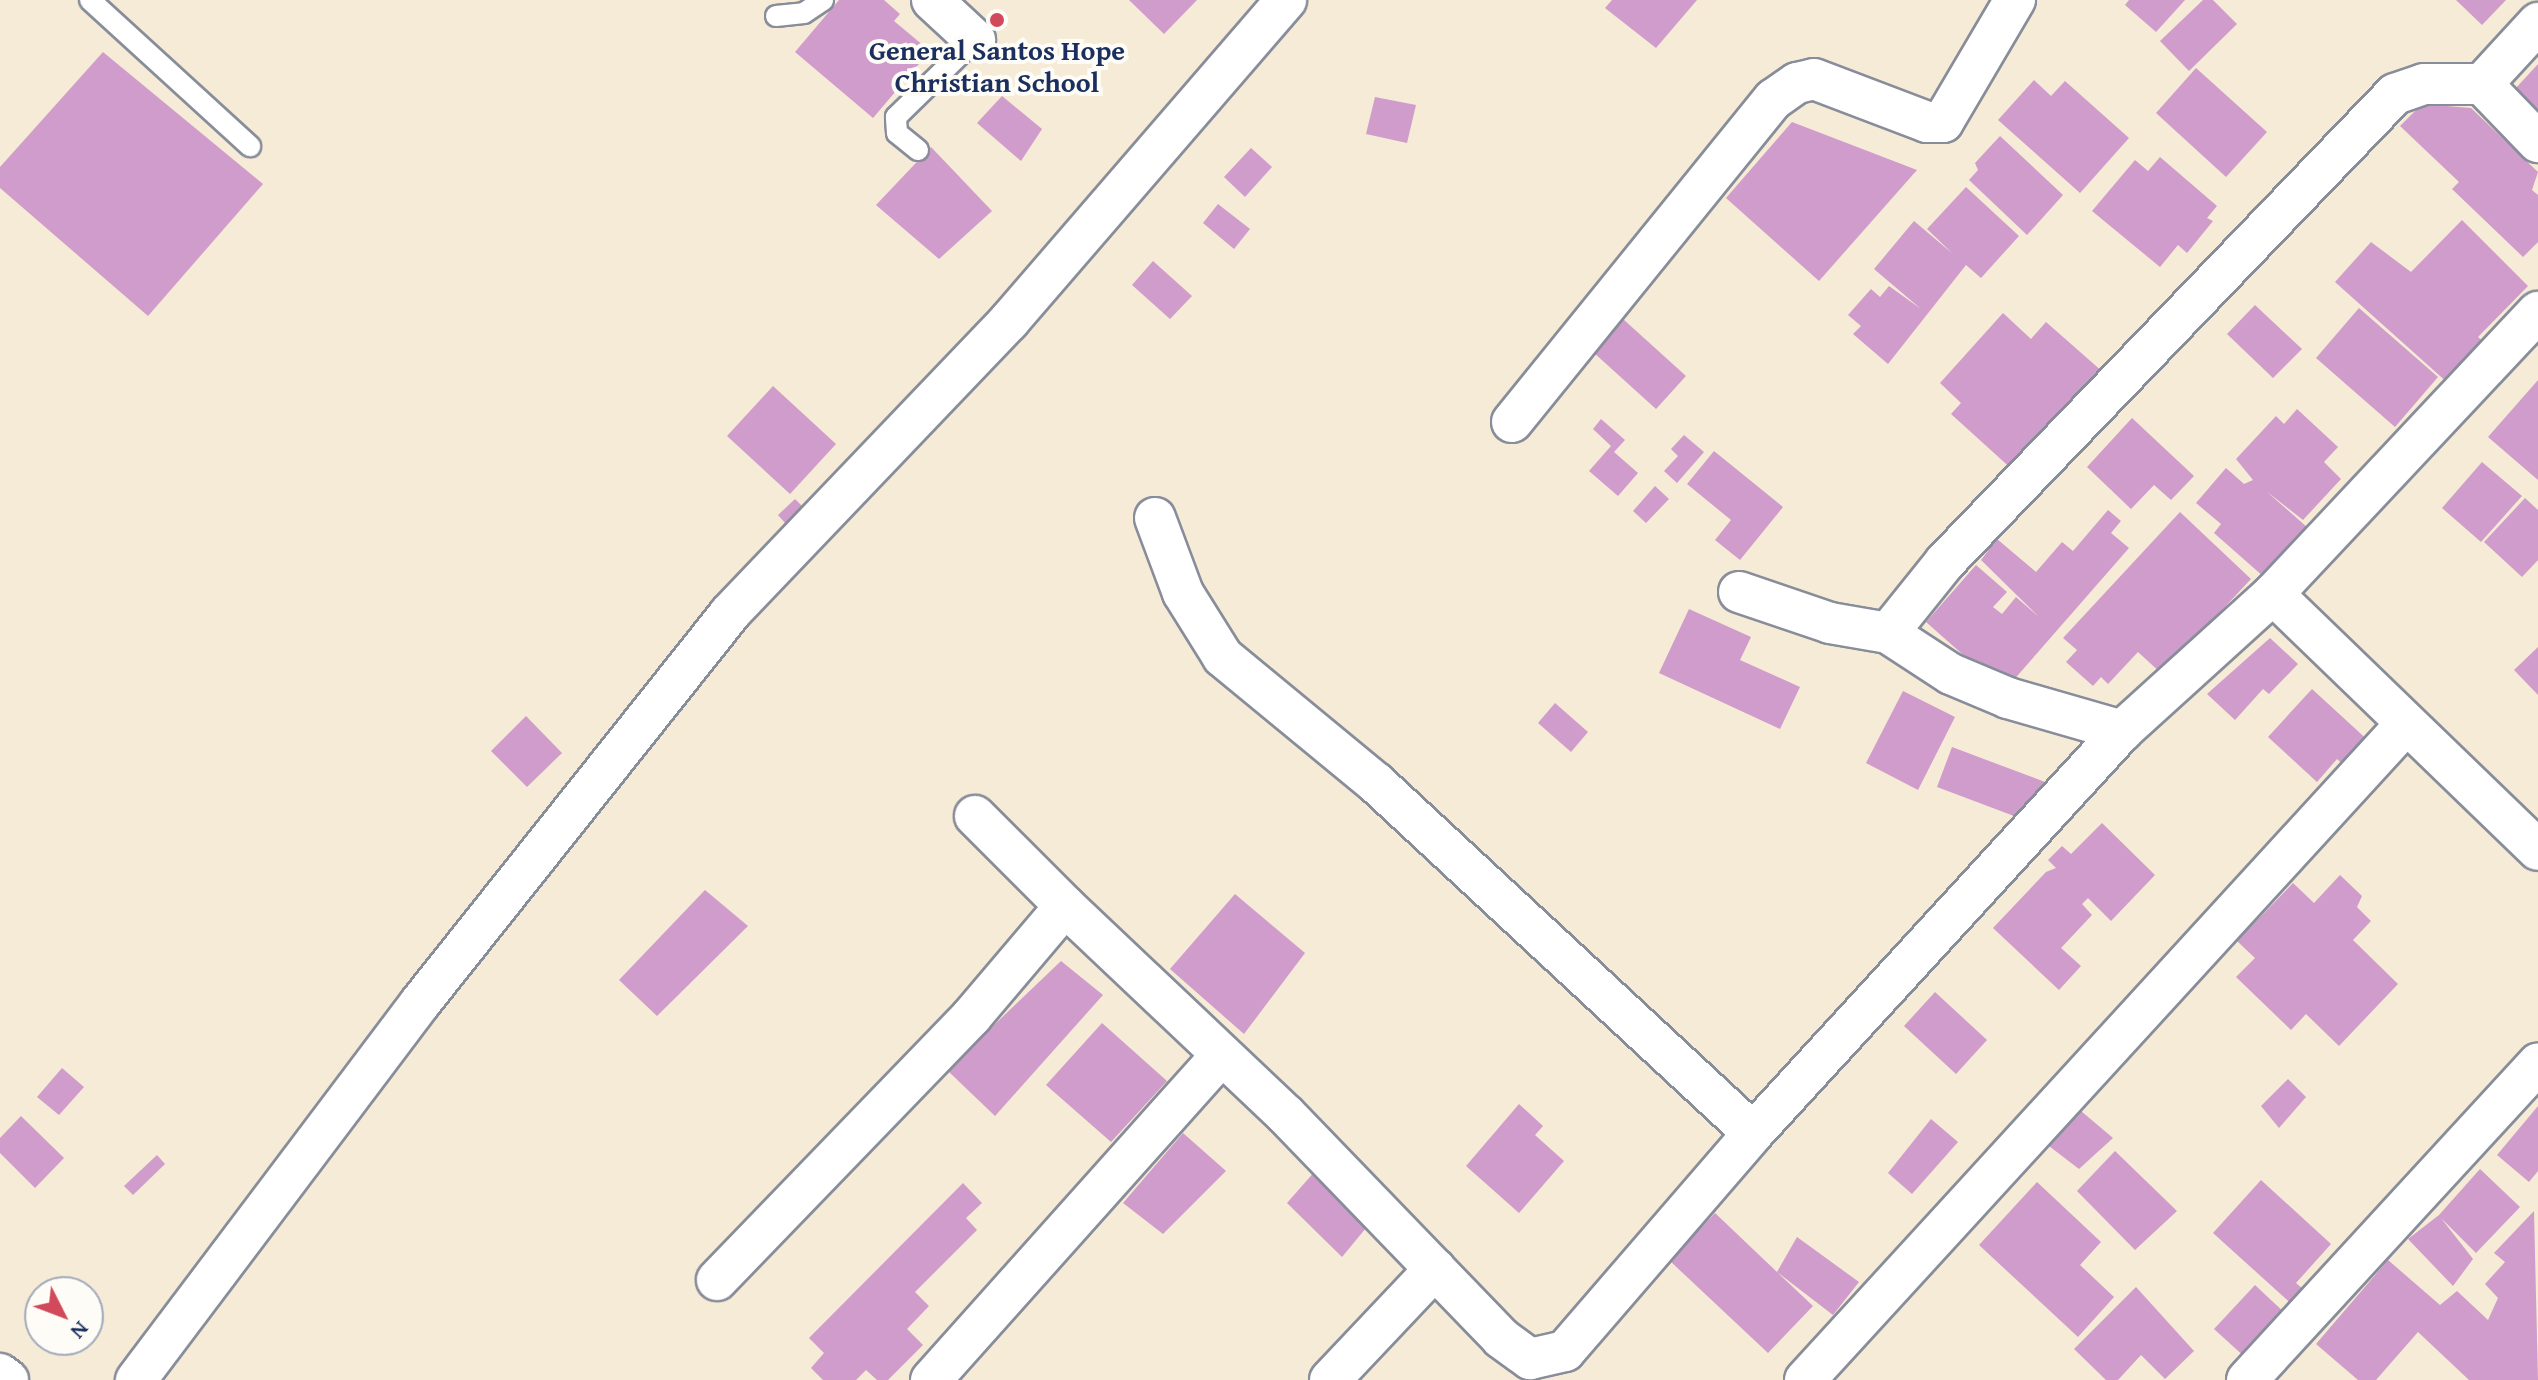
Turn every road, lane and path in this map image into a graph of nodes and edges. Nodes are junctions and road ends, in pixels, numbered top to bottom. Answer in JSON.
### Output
{"nodes":[{"id":1,"x":90,"y":0,"type":"edge"},
{"id":2,"x":823,"y":0,"type":"edge"},
{"id":3,"x":932,"y":0,"type":"edge"},
{"id":4,"x":1286,"y":0,"type":"edge"},
{"id":5,"x":2015,"y":0,"type":"edge"},
{"id":6,"x":776,"y":16,"type":"dead end"},
{"id":7,"x":2538,"y":23,"type":"edge"},
{"id":8,"x":975,"y":40,"type":"joint"},
{"id":9,"x":2482,"y":84,"type":"junction"},
{"id":10,"x":2538,"y":142,"type":"edge"},
{"id":11,"x":250,"y":146,"type":"dead end"},
{"id":12,"x":918,"y":150,"type":"dead end"},
{"id":13,"x":2538,"y":312,"type":"edge"},
{"id":14,"x":1512,"y":422,"type":"dead end"},
{"id":15,"x":1155,"y":518,"type":"dead end"},
{"id":16,"x":1739,"y":592,"type":"dead end"},
{"id":17,"x":2273,"y":594,"type":"junction"},
{"id":18,"x":1888,"y":633,"type":"junction"},
{"id":19,"x":2404,"y":726,"type":"junction"},
{"id":20,"x":2122,"y":731,"type":"junction"},
{"id":21,"x":975,"y":816,"type":"dead end"},
{"id":22,"x":2538,"y":850,"type":"edge"},
{"id":23,"x":1065,"y":906,"type":"junction"},
{"id":24,"x":1222,"y":1055,"type":"junction"},
{"id":25,"x":2538,"y":1063,"type":"edge"},
{"id":26,"x":1753,"y":1133,"type":"junction"},
{"id":27,"x":1435,"y":1269,"type":"junction"},
{"id":28,"x":717,"y":1280,"type":"dead end"},
{"id":29,"x":0,"y":1374,"type":"edge"},
{"id":30,"x":8,"y":1380,"type":"edge"},
{"id":31,"x":136,"y":1380,"type":"edge"},
{"id":32,"x":931,"y":1380,"type":"edge"},
{"id":33,"x":1330,"y":1380,"type":"edge"},
{"id":34,"x":1805,"y":1380,"type":"edge"},
{"id":35,"x":2247,"y":1380,"type":"edge"}],
"edges":[{"from":1,"to":11,"type":"lane"},
{"from":2,"to":6,"type":"lane"},
{"from":3,"to":8,"type":"street"},
{"from":4,"to":31,"type":"street"},
{"from":5,"to":14,"type":"street"},
{"from":7,"to":9,"type":"street"},
{"from":8,"to":12,"type":"lane"},
{"from":9,"to":10,"type":"street"},
{"from":9,"to":18,"type":"street"},
{"from":13,"to":17,"type":"street"},
{"from":15,"to":26,"type":"street"},
{"from":16,"to":18,"type":"street"},
{"from":17,"to":19,"type":"street"},
{"from":17,"to":20,"type":"street"},
{"from":18,"to":20,"type":"street"},
{"from":19,"to":22,"type":"street"},
{"from":19,"to":34,"type":"street"},
{"from":20,"to":26,"type":"street"},
{"from":21,"to":23,"type":"street"},
{"from":23,"to":24,"type":"street"},
{"from":23,"to":28,"type":"street"},
{"from":24,"to":27,"type":"street"},
{"from":24,"to":32,"type":"street"},
{"from":25,"to":35,"type":"street"},
{"from":26,"to":27,"type":"street"},
{"from":27,"to":33,"type":"street"},
{"from":29,"to":30,"type":"street"}]}
